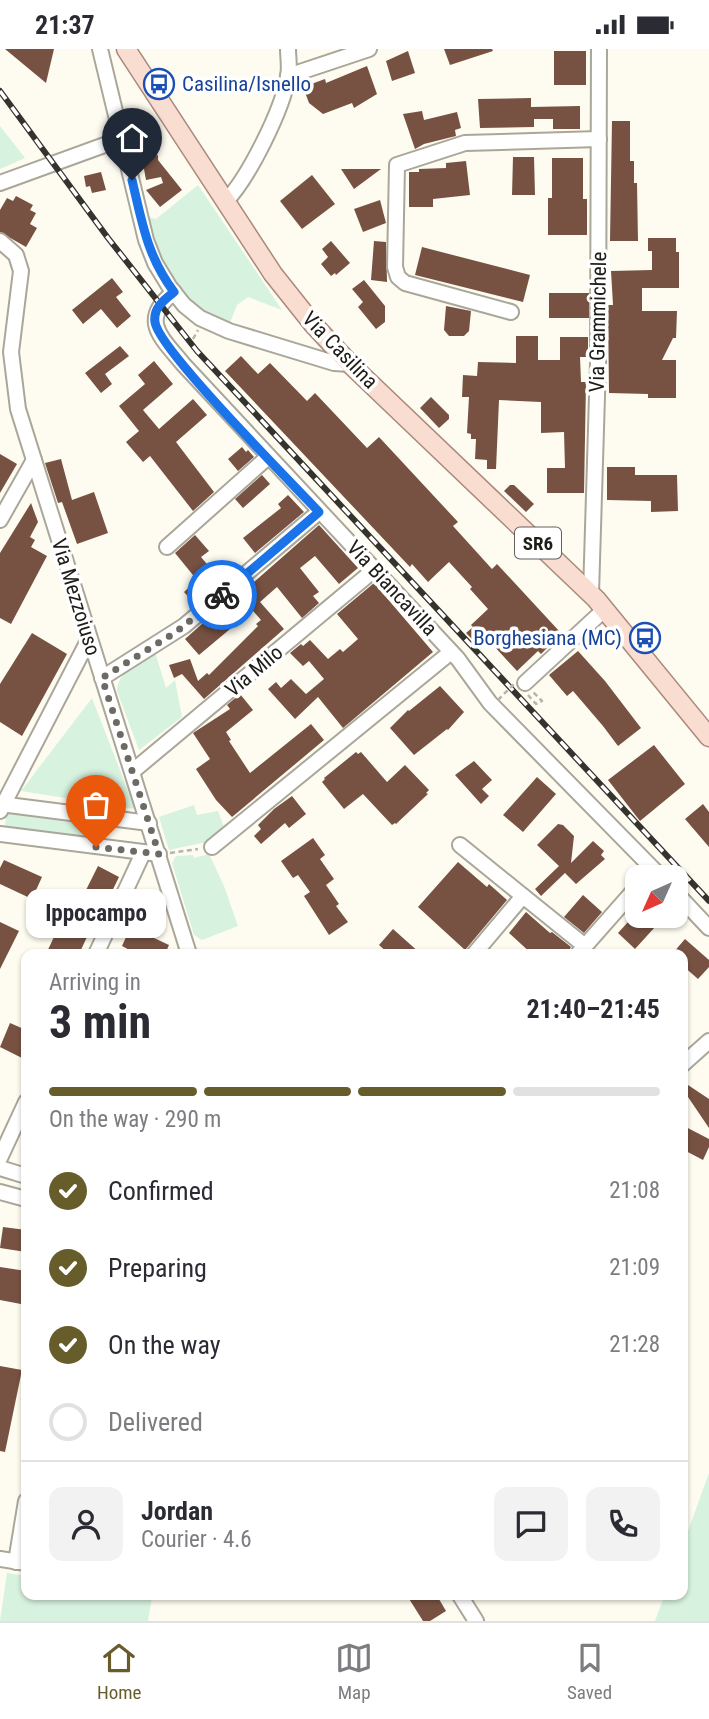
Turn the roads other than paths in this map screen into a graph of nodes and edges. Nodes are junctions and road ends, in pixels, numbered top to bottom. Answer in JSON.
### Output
{"nodes":[{"id":1,"x":100,"y":49,"type":"edge"},
{"id":2,"x":126,"y":49,"type":"edge"},
{"id":3,"x":288,"y":49,"type":"edge"},
{"id":4,"x":369,"y":49,"type":"edge"},
{"id":5,"x":598,"y":49,"type":"edge"},
{"id":6,"x":288,"y":76,"type":"junction"},
{"id":7,"x":121,"y":139,"type":"junction"},
{"id":8,"x":599,"y":139,"type":"junction"},
{"id":9,"x":0,"y":183,"type":"edge"},
{"id":10,"x":225,"y":202,"type":"junction"},
{"id":11,"x":0,"y":241,"type":"edge"},
{"id":12,"x":174,"y":292,"type":"junction"},
{"id":13,"x":511,"y":312,"type":"dead end"},
{"id":14,"x":350,"y":364,"type":"junction"},
{"id":15,"x":6,"y":366,"type":"edge"},
{"id":16,"x":268,"y":457,"type":"junction"},
{"id":17,"x":34,"y":460,"type":"junction"},
{"id":18,"x":319,"y":512,"type":"junction"},
{"id":19,"x":0,"y":520,"type":"edge"},
{"id":20,"x":167,"y":547,"type":"dead end"},
{"id":21,"x":374,"y":571,"type":"junction"},
{"id":22,"x":591,"y":594,"type":"junction"},
{"id":23,"x":605,"y":609,"type":"junction"},
{"id":24,"x":89,"y":639,"type":"junction"},
{"id":25,"x":451,"y":652,"type":"junction"},
{"id":26,"x":102,"y":678,"type":"junction"},
{"id":27,"x":521,"y":683,"type":"road end"},
{"id":28,"x":709,"y":737,"type":"edge"},
{"id":29,"x":134,"y":771,"type":"junction"},
{"id":30,"x":1,"y":806,"type":"edge"},
{"id":31,"x":149,"y":823,"type":"junction"},
{"id":32,"x":0,"y":834,"type":"edge"},
{"id":33,"x":460,"y":845,"type":"dead end"},
{"id":34,"x":212,"y":847,"type":"road end"},
{"id":35,"x":143,"y":853,"type":"junction"},
{"id":36,"x":159,"y":854,"type":"junction"},
{"id":37,"x":644,"y":865,"type":"edge"},
{"id":38,"x":523,"y":896,"type":"junction"},
{"id":39,"x":625,"y":900,"type":"edge"},
{"id":40,"x":688,"y":906,"type":"edge"},
{"id":41,"x":709,"y":928,"type":"edge"},
{"id":42,"x":98,"y":949,"type":"edge"},
{"id":43,"x":188,"y":949,"type":"edge"},
{"id":44,"x":478,"y":949,"type":"edge"},
{"id":45,"x":580,"y":949,"type":"edge"},
{"id":46,"x":582,"y":949,"type":"edge"},
{"id":47,"x":709,"y":1041,"type":"edge"},
{"id":48,"x":688,"y":1060,"type":"edge"},
{"id":49,"x":21,"y":1113,"type":"edge"},
{"id":50,"x":0,"y":1158,"type":"edge"},
{"id":51,"x":0,"y":1168,"type":"edge"},
{"id":52,"x":21,"y":1174,"type":"edge"},
{"id":53,"x":0,"y":1192,"type":"edge"},
{"id":54,"x":21,"y":1198,"type":"edge"},
{"id":55,"x":0,"y":1559,"type":"edge"},
{"id":56,"x":21,"y":1563,"type":"edge"},
{"id":57,"x":463,"y":1600,"type":"edge"},
{"id":58,"x":476,"y":1621,"type":"edge"}],
"edges":[{"from":1,"to":7,"type":"street"},
{"from":2,"to":10,"type":"main road","name":"Via Casilina","number":"SR6"},
{"from":3,"to":6,"type":"street"},
{"from":4,"to":6,"type":"street"},
{"from":5,"to":8,"type":"street","name":"Via Grammichele"},
{"from":6,"to":10,"type":"street"},
{"from":7,"to":9,"type":"street"},
{"from":7,"to":12,"type":"street"},
{"from":8,"to":13,"type":"street"},
{"from":8,"to":22,"type":"street","name":"Via Grammichele"},
{"from":10,"to":14,"type":"main road","name":"Via Casilina","number":"SR6"},
{"from":11,"to":15,"type":"street","name":"Via Mezzoiuso"},
{"from":12,"to":14,"type":"street"},
{"from":12,"to":16,"type":"street","name":"Via Biancavilla"},
{"from":14,"to":22,"type":"main road","name":"Via Casilina","number":"SR6"},
{"from":15,"to":17,"type":"street","name":"Via Mezzoiuso"},
{"from":16,"to":18,"type":"street","name":"Via Biancavilla"},
{"from":16,"to":20,"type":"street"},
{"from":17,"to":19,"type":"street"},
{"from":17,"to":24,"type":"street","name":"Via Mezzoiuso"},
{"from":18,"to":21,"type":"street","name":"Via Biancavilla"},
{"from":18,"to":26,"type":"street"},
{"from":21,"to":25,"type":"street","name":"Via Biancavilla"},
{"from":21,"to":29,"type":"street","name":"Via Milo"},
{"from":22,"to":23,"type":"main road","name":"Via Casilina","number":"SR6"},
{"from":23,"to":27,"type":"street"},
{"from":23,"to":28,"type":"main road","name":"Via Casilina","number":"SR6"},
{"from":24,"to":26,"type":"street","name":"Via Mezzoiuso"},
{"from":24,"to":30,"type":"street"},
{"from":25,"to":34,"type":"street"},
{"from":25,"to":37,"type":"street","name":"Via Biancavilla"},
{"from":26,"to":29,"type":"street","name":"Via Mezzoiuso"},
{"from":29,"to":31,"type":"street","name":"Via Mezzoiuso"},
{"from":30,"to":31,"type":"street"},
{"from":31,"to":36,"type":"street","name":"Via Mezzoiuso"},
{"from":32,"to":35,"type":"street"},
{"from":33,"to":38,"type":"street"},
{"from":35,"to":36,"type":"street"},
{"from":35,"to":42,"type":"street"},
{"from":36,"to":43,"type":"street","name":"Via Mezzoiuso"},
{"from":38,"to":44,"type":"street"},
{"from":38,"to":45,"type":"street"},
{"from":39,"to":46,"type":"street"},
{"from":40,"to":41,"type":"street"},
{"from":47,"to":48,"type":"street"},
{"from":49,"to":50,"type":"street"},
{"from":51,"to":52,"type":"street"},
{"from":53,"to":54,"type":"street"},
{"from":55,"to":56,"type":"street"},
{"from":57,"to":58,"type":"street"}]}
